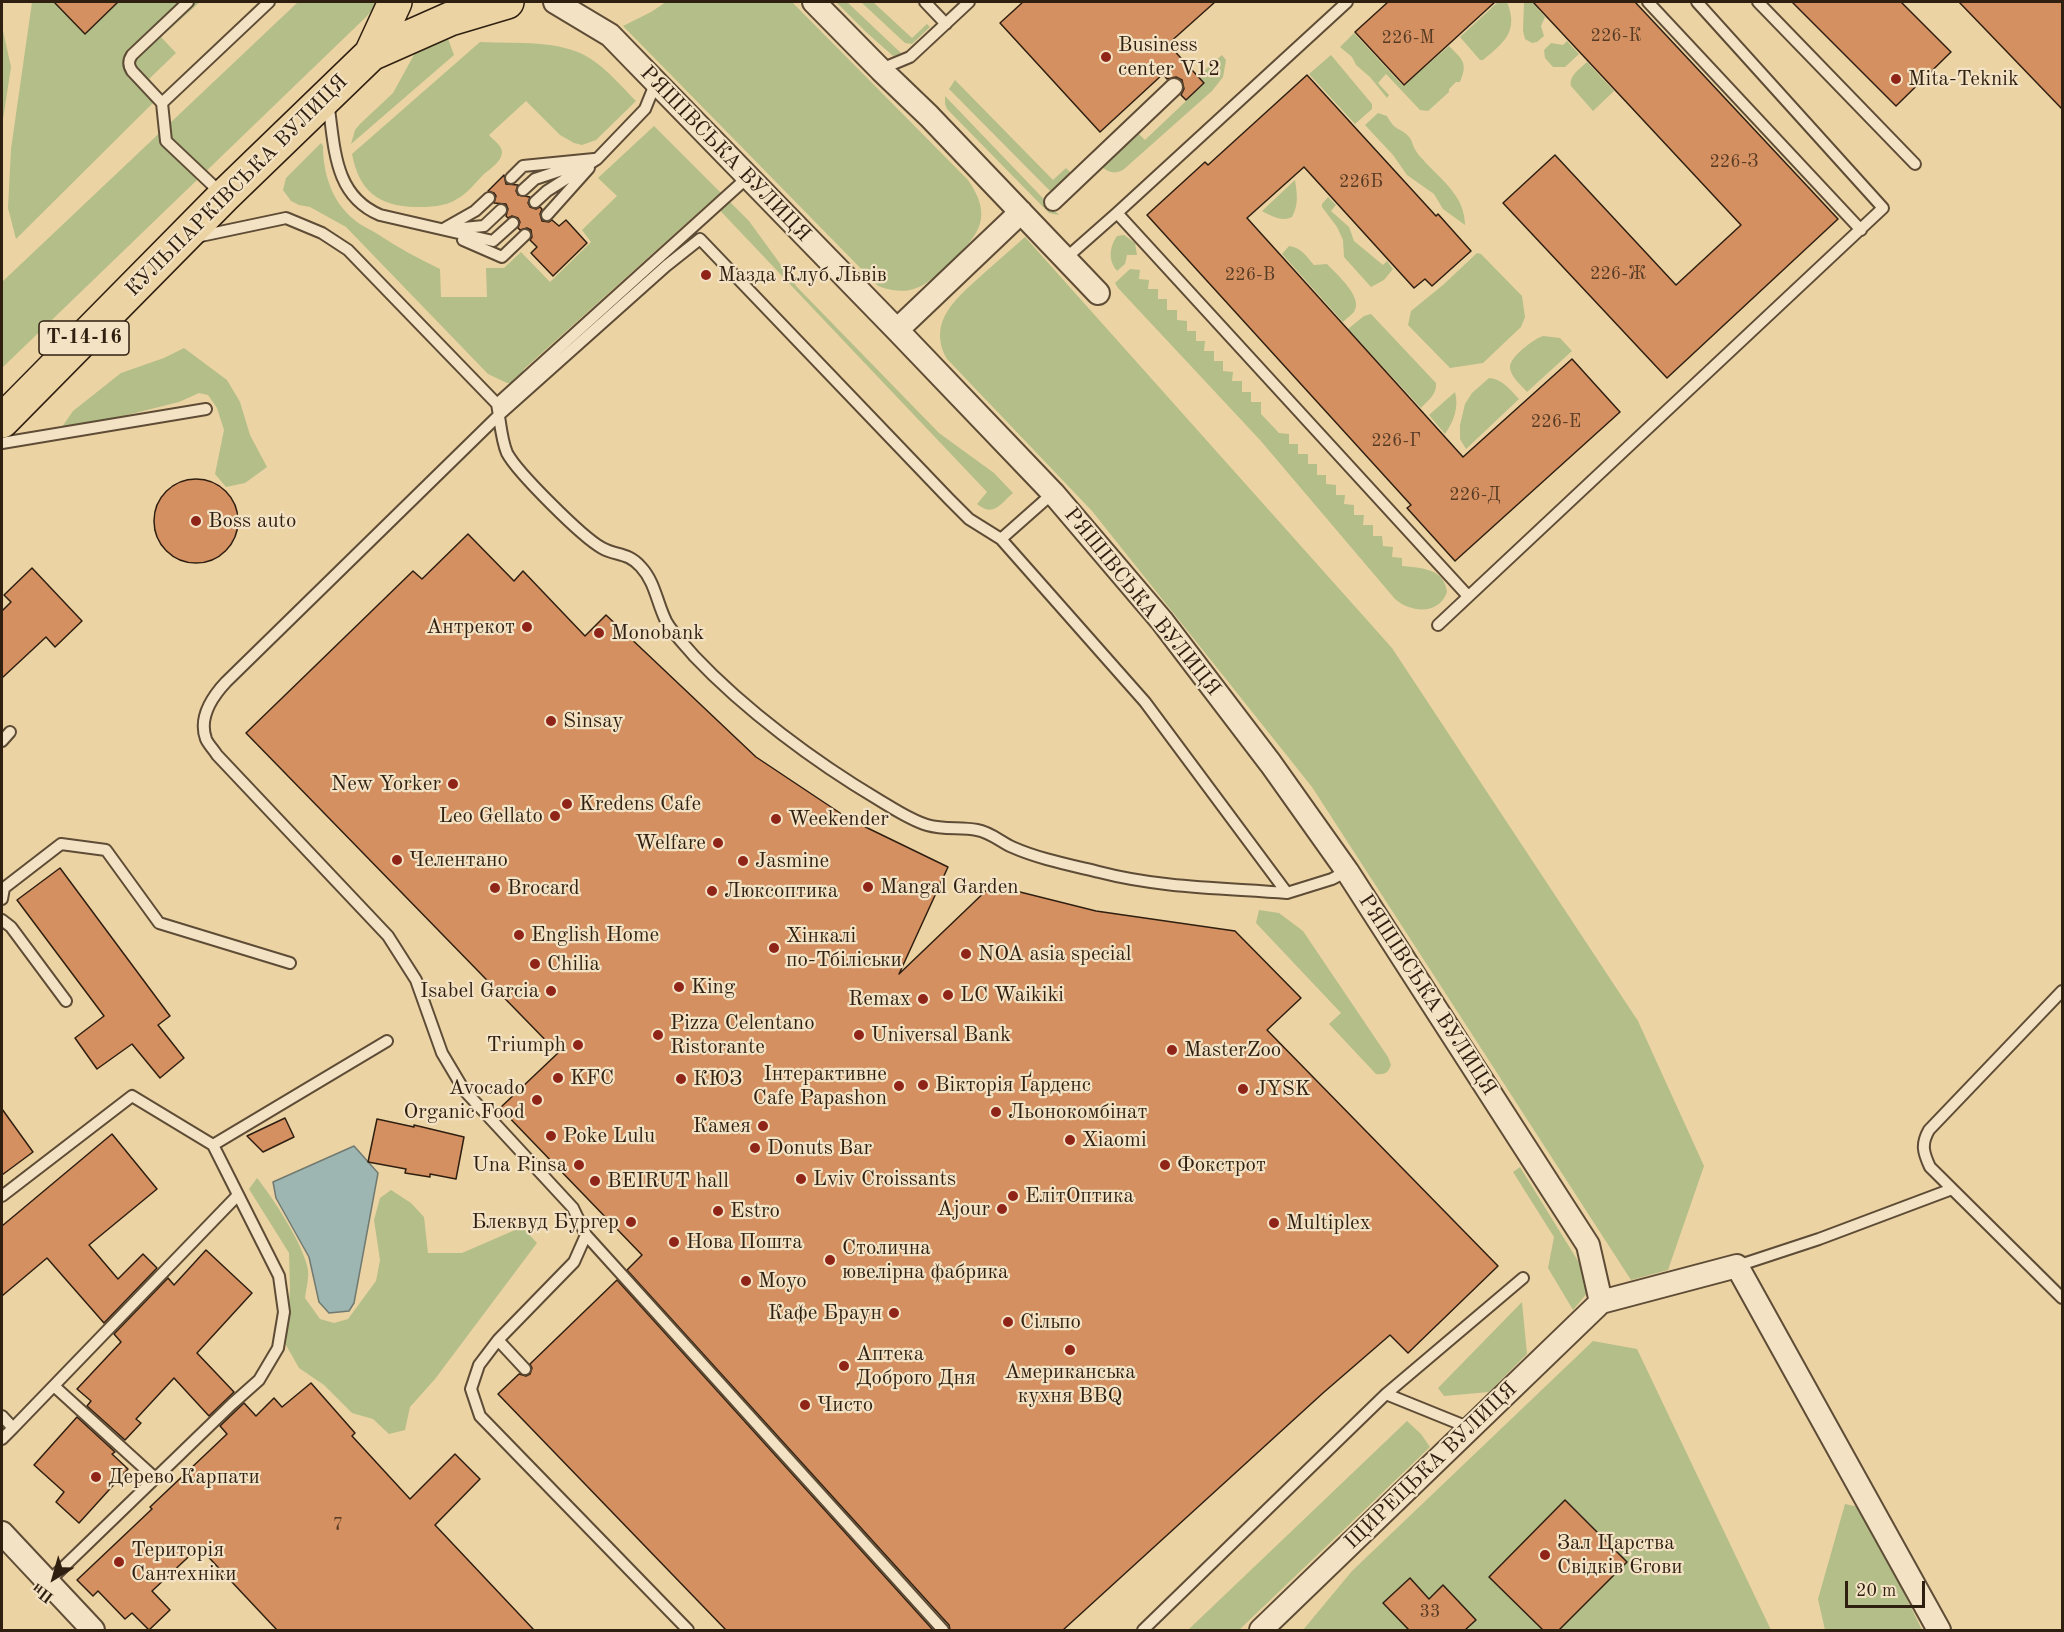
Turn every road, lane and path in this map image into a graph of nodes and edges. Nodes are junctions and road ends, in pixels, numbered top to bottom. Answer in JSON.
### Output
{"nodes":[{"id":1,"x":188,"y":2,"type":"edge"},
{"id":2,"x":269,"y":2,"type":"edge"},
{"id":3,"x":395,"y":2,"type":"edge"},
{"id":4,"x":507,"y":2,"type":"edge"},
{"id":5,"x":555,"y":2,"type":"edge"},
{"id":6,"x":814,"y":2,"type":"edge"},
{"id":7,"x":924,"y":2,"type":"edge"},
{"id":8,"x":969,"y":2,"type":"edge"},
{"id":9,"x":1347,"y":2,"type":"edge"},
{"id":10,"x":1648,"y":2,"type":"edge"},
{"id":11,"x":1697,"y":2,"type":"edge"},
{"id":12,"x":1758,"y":2,"type":"edge"},
{"id":13,"x":946,"y":24,"type":"junction"},
{"id":14,"x":371,"y":54,"type":"junction"},
{"id":15,"x":880,"y":70,"type":"junction"},
{"id":16,"x":656,"y":82,"type":"junction"},
{"id":17,"x":1174,"y":87,"type":"dead end"},
{"id":18,"x":327,"y":96,"type":"junction"},
{"id":19,"x":162,"y":103,"type":"junction"},
{"id":20,"x":597,"y":159,"type":"junction"},
{"id":21,"x":1915,"y":164,"type":"dead end"},
{"id":22,"x":511,"y":177,"type":"dead end"},
{"id":23,"x":748,"y":177,"type":"junction"},
{"id":24,"x":523,"y":190,"type":"dead end"},
{"id":25,"x":225,"y":196,"type":"junction"},
{"id":26,"x":489,"y":198,"type":"dead end"},
{"id":27,"x":535,"y":202,"type":"dead end"},
{"id":28,"x":1053,"y":202,"type":"dead end"},
{"id":29,"x":501,"y":210,"type":"dead end"},
{"id":30,"x":1021,"y":212,"type":"junction"},
{"id":31,"x":1117,"y":213,"type":"junction"},
{"id":32,"x":547,"y":215,"type":"dead end"},
{"id":33,"x":513,"y":223,"type":"dead end"},
{"id":34,"x":690,"y":229,"type":"junction"},
{"id":35,"x":440,"y":230,"type":"junction"},
{"id":36,"x":1861,"y":230,"type":"junction"},
{"id":37,"x":525,"y":235,"type":"dead end"},
{"id":38,"x":700,"y":239,"type":"junction"},
{"id":39,"x":182,"y":240,"type":"junction"},
{"id":40,"x":1066,"y":258,"type":"junction"},
{"id":41,"x":1098,"y":293,"type":"dead end"},
{"id":42,"x":897,"y":330,"type":"junction"},
{"id":43,"x":206,"y":409,"type":"dead end"},
{"id":44,"x":498,"y":410,"type":"junction"},
{"id":45,"x":2,"y":421,"type":"edge"},
{"id":46,"x":2,"y":443,"type":"edge"},
{"id":47,"x":1053,"y":493,"type":"junction"},
{"id":48,"x":1001,"y":539,"type":"junction"},
{"id":49,"x":1468,"y":596,"type":"junction"},
{"id":50,"x":1438,"y":625,"type":"dead end"},
{"id":51,"x":10,"y":732,"type":"dead end"},
{"id":52,"x":2,"y":741,"type":"edge"},
{"id":53,"x":1347,"y":871,"type":"junction"},
{"id":54,"x":1287,"y":893,"type":"junction"},
{"id":55,"x":2,"y":898,"type":"edge"},
{"id":56,"x":2,"y":920,"type":"edge"},
{"id":57,"x":290,"y":963,"type":"dead end"},
{"id":58,"x":2062,"y":991,"type":"edge"},
{"id":59,"x":66,"y":1001,"type":"dead end"},
{"id":60,"x":387,"y":1041,"type":"dead end"},
{"id":61,"x":213,"y":1145,"type":"junction"},
{"id":62,"x":1952,"y":1189,"type":"junction"},
{"id":63,"x":238,"y":1195,"type":"junction"},
{"id":64,"x":2,"y":1196,"type":"edge"},
{"id":65,"x":586,"y":1235,"type":"junction"},
{"id":66,"x":1737,"y":1266,"type":"junction"},
{"id":67,"x":1523,"y":1278,"type":"dead end"},
{"id":68,"x":2062,"y":1298,"type":"edge"},
{"id":69,"x":1601,"y":1302,"type":"junction"},
{"id":70,"x":498,"y":1340,"type":"junction"},
{"id":71,"x":525,"y":1369,"type":"dead end"},
{"id":72,"x":54,"y":1386,"type":"junction"},
{"id":73,"x":1386,"y":1394,"type":"junction"},
{"id":74,"x":2,"y":1416,"type":"edge"},
{"id":75,"x":13,"y":1428,"type":"junction"},
{"id":76,"x":1470,"y":1429,"type":"junction"},
{"id":77,"x":2,"y":1438,"type":"edge"},
{"id":78,"x":155,"y":1478,"type":"junction"},
{"id":79,"x":2,"y":1533,"type":"edge"},
{"id":80,"x":47,"y":1583,"type":"junction"},
{"id":81,"x":93,"y":1630,"type":"edge"},
{"id":82,"x":688,"y":1630,"type":"edge"},
{"id":83,"x":943,"y":1630,"type":"edge"},
{"id":84,"x":1143,"y":1630,"type":"edge"},
{"id":85,"x":1262,"y":1630,"type":"edge"},
{"id":86,"x":1939,"y":1630,"type":"edge"}],
"edges":[{"from":1,"to":19,"type":"lane"},
{"from":2,"to":19,"type":"lane"},
{"from":3,"to":14,"type":"main road","name":"КУЛЬПАРКІВСЬКА ВУЛИЦЯ","number":"Т-14-16"},
{"from":4,"to":14,"type":"main road","name":"КУЛЬПАРКІВСЬКА ВУЛИЦЯ","number":"Т-14-16"},
{"from":5,"to":16,"type":"street","name":"РЯШІВСЬКА ВУЛИЦЯ"},
{"from":6,"to":15,"type":"street"},
{"from":7,"to":13,"type":"lane"},
{"from":8,"to":13,"type":"lane"},
{"from":9,"to":31,"type":"lane"},
{"from":10,"to":36,"type":"lane"},
{"from":11,"to":36,"type":"lane"},
{"from":12,"to":21,"type":"lane"},
{"from":13,"to":15,"type":"lane"},
{"from":14,"to":18,"type":"main road","name":"КУЛЬПАРКІВСЬКА ВУЛИЦЯ","number":"Т-14-16"},
{"from":15,"to":30,"type":"street"},
{"from":16,"to":20,"type":"lane"},
{"from":16,"to":23,"type":"street","name":"РЯШІВСЬКА ВУЛИЦЯ"},
{"from":17,"to":28,"type":"street"},
{"from":18,"to":25,"type":"main road","name":"КУЛЬПАРКІВСЬКА ВУЛИЦЯ","number":"Т-14-16"},
{"from":18,"to":35,"type":"lane"},
{"from":19,"to":25,"type":"lane"},
{"from":20,"to":22,"type":"lane"},
{"from":20,"to":24,"type":"lane"},
{"from":20,"to":27,"type":"lane"},
{"from":20,"to":32,"type":"lane"},
{"from":23,"to":34,"type":"lane"},
{"from":23,"to":42,"type":"street","name":"РЯШІВСЬКА ВУЛИЦЯ"},
{"from":25,"to":39,"type":"main road","name":"КУЛЬПАРКІВСЬКА ВУЛИЦЯ","number":"Т-14-16"},
{"from":26,"to":35,"type":"lane"},
{"from":29,"to":35,"type":"lane"},
{"from":30,"to":40,"type":"street"},
{"from":30,"to":42,"type":"street"},
{"from":31,"to":40,"type":"lane"},
{"from":31,"to":49,"type":"lane"},
{"from":33,"to":35,"type":"lane"},
{"from":34,"to":38,"type":"lane"},
{"from":34,"to":44,"type":"lane"},
{"from":35,"to":37,"type":"lane"},
{"from":36,"to":49,"type":"lane"},
{"from":38,"to":44,"type":"lane"},
{"from":38,"to":48,"type":"lane"},
{"from":39,"to":44,"type":"lane"},
{"from":39,"to":45,"type":"main road","name":"КУЛЬПАРКІВСЬКА ВУЛИЦЯ","number":"Т-14-16"},
{"from":40,"to":41,"type":"street"},
{"from":42,"to":47,"type":"street","name":"РЯШІВСЬКА ВУЛИЦЯ"},
{"from":43,"to":46,"type":"lane"},
{"from":44,"to":54,"type":"lane"},
{"from":44,"to":65,"type":"lane"},
{"from":47,"to":48,"type":"lane"},
{"from":47,"to":53,"type":"street","name":"РЯШІВСЬКА ВУЛИЦЯ"},
{"from":48,"to":54,"type":"lane"},
{"from":49,"to":50,"type":"lane"},
{"from":51,"to":52,"type":"lane"},
{"from":53,"to":54,"type":"lane"},
{"from":53,"to":69,"type":"street","name":"РЯШІВСЬКА ВУЛИЦЯ"},
{"from":55,"to":57,"type":"lane"},
{"from":56,"to":59,"type":"lane"},
{"from":58,"to":62,"type":"lane"},
{"from":60,"to":61,"type":"lane"},
{"from":61,"to":63,"type":"lane"},
{"from":61,"to":64,"type":"lane"},
{"from":62,"to":66,"type":"lane"},
{"from":62,"to":68,"type":"lane"},
{"from":63,"to":72,"type":"lane"},
{"from":63,"to":78,"type":"lane"},
{"from":65,"to":70,"type":"lane"},
{"from":65,"to":83,"type":"lane"},
{"from":66,"to":69,"type":"street"},
{"from":66,"to":86,"type":"street"},
{"from":67,"to":73,"type":"lane"},
{"from":69,"to":76,"type":"street","name":"ЩИРЕЦЬКА ВУЛИЦЯ"},
{"from":70,"to":71,"type":"lane"},
{"from":70,"to":82,"type":"lane"},
{"from":72,"to":75,"type":"lane"},
{"from":72,"to":78,"type":"lane"},
{"from":73,"to":76,"type":"lane"},
{"from":73,"to":84,"type":"lane"},
{"from":74,"to":75,"type":"lane"},
{"from":75,"to":77,"type":"lane"},
{"from":76,"to":85,"type":"street","name":"ЩИРЕЦЬКА ВУЛИЦЯ"},
{"from":78,"to":80,"type":"lane"},
{"from":79,"to":80,"type":"street"},
{"from":80,"to":81,"type":"street"}]}
